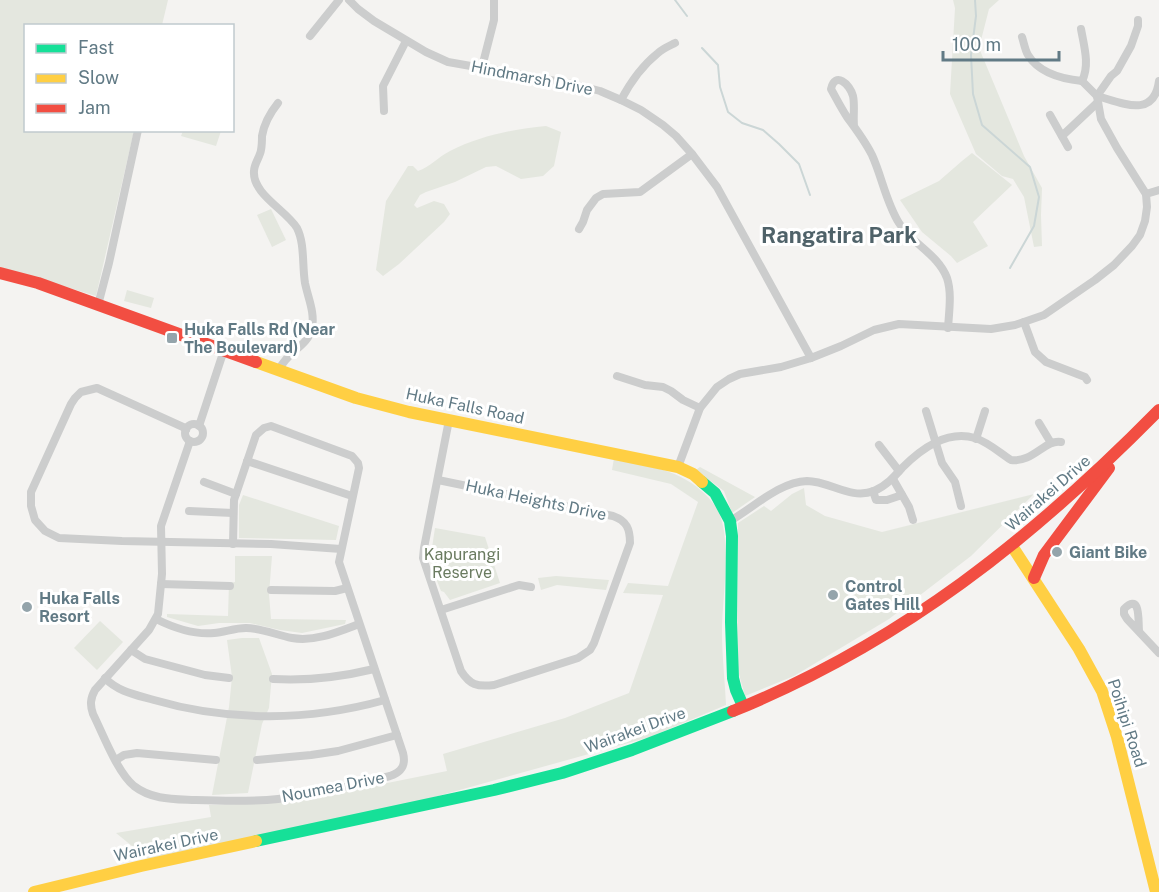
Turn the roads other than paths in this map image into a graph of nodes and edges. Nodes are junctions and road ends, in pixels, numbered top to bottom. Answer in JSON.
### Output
{"nodes":[{"id":1,"x":339,"y":0,"type":"edge"},
{"id":2,"x":349,"y":0,"type":"edge"},
{"id":3,"x":494,"y":0,"type":"edge"},
{"id":4,"x":1138,"y":20,"type":"dead end"},
{"id":5,"x":1081,"y":29,"type":"dead end"},
{"id":6,"x":310,"y":36,"type":"dead end"},
{"id":7,"x":1022,"y":37,"type":"dead end"},
{"id":8,"x":405,"y":41,"type":"junction"},
{"id":9,"x":675,"y":43,"type":"dead end"},
{"id":10,"x":482,"y":68,"type":"junction"},
{"id":11,"x":1082,"y":81,"type":"junction"},
{"id":12,"x":1159,"y":81,"type":"edge"},
{"id":13,"x":1097,"y":99,"type":"junction"},
{"id":14,"x":621,"y":100,"type":"junction"},
{"id":15,"x":278,"y":104,"type":"dead end"},
{"id":16,"x":384,"y":111,"type":"dead end"},
{"id":17,"x":1050,"y":115,"type":"dead end"},
{"id":18,"x":854,"y":126,"type":"junction"},
{"id":19,"x":138,"y":132,"type":"edge"},
{"id":20,"x":1062,"y":136,"type":"junction"},
{"id":21,"x":1068,"y":147,"type":"dead end"},
{"id":22,"x":692,"y":154,"type":"junction"},
{"id":23,"x":1159,"y":190,"type":"edge"},
{"id":24,"x":1146,"y":194,"type":"junction"},
{"id":25,"x":579,"y":229,"type":"dead end"},
{"id":26,"x":0,"y":273,"type":"edge"},
{"id":27,"x":98,"y":305,"type":"junction"},
{"id":28,"x":1024,"y":322,"type":"junction"},
{"id":29,"x":948,"y":328,"type":"junction"},
{"id":30,"x":224,"y":350,"type":"junction"},
{"id":31,"x":811,"y":358,"type":"junction"},
{"id":32,"x":279,"y":370,"type":"junction"},
{"id":33,"x":617,"y":376,"type":"dead end"},
{"id":34,"x":1087,"y":380,"type":"dead end"},
{"id":35,"x":700,"y":408,"type":"junction"},
{"id":36,"x":1159,"y":410,"type":"edge"},
{"id":37,"x":926,"y":411,"type":"dead end"},
{"id":38,"x":985,"y":411,"type":"dead end"},
{"id":39,"x":449,"y":420,"type":"junction"},
{"id":40,"x":1039,"y":423,"type":"dead end"},
{"id":41,"x":199,"y":426,"type":"junction"},
{"id":42,"x":186,"y":430,"type":"junction"},
{"id":43,"x":976,"y":439,"type":"junction"},
{"id":44,"x":190,"y":441,"type":"junction"},
{"id":45,"x":935,"y":442,"type":"junction"},
{"id":46,"x":1061,"y":442,"type":"dead end"},
{"id":47,"x":1051,"y":443,"type":"junction"},
{"id":48,"x":1128,"y":443,"type":"junction"},
{"id":49,"x":879,"y":445,"type":"dead end"},
{"id":50,"x":248,"y":461,"type":"junction"},
{"id":51,"x":678,"y":467,"type":"junction"},
{"id":52,"x":899,"y":471,"type":"junction"},
{"id":53,"x":892,"y":479,"type":"junction"},
{"id":54,"x":438,"y":480,"type":"junction"},
{"id":55,"x":204,"y":482,"type":"dead end"},
{"id":56,"x":873,"y":491,"type":"junction"},
{"id":57,"x":236,"y":494,"type":"junction"},
{"id":58,"x":902,"y":495,"type":"junction"},
{"id":59,"x":352,"y":496,"type":"junction"},
{"id":60,"x":961,"y":506,"type":"dead end"},
{"id":61,"x":189,"y":511,"type":"dead end"},
{"id":62,"x":233,"y":513,"type":"junction"},
{"id":63,"x":913,"y":520,"type":"dead end"},
{"id":64,"x":730,"y":521,"type":"junction"},
{"id":65,"x":161,"y":542,"type":"junction"},
{"id":66,"x":233,"y":544,"type":"junction"},
{"id":67,"x":1012,"y":546,"type":"junction"},
{"id":68,"x":341,"y":549,"type":"junction"},
{"id":69,"x":1034,"y":578,"type":"junction"},
{"id":70,"x":161,"y":584,"type":"junction"},
{"id":71,"x":230,"y":586,"type":"dead end"},
{"id":72,"x":531,"y":586,"type":"dead end"},
{"id":73,"x":347,"y":588,"type":"junction"},
{"id":74,"x":271,"y":590,"type":"dead end"},
{"id":75,"x":441,"y":610,"type":"junction"},
{"id":76,"x":156,"y":619,"type":"junction"},
{"id":77,"x":360,"y":624,"type":"junction"},
{"id":78,"x":1139,"y":631,"type":"dead end"},
{"id":79,"x":131,"y":650,"type":"junction"},
{"id":80,"x":1159,"y":653,"type":"edge"},
{"id":81,"x":374,"y":669,"type":"junction"},
{"id":82,"x":105,"y":678,"type":"junction"},
{"id":83,"x":229,"y":678,"type":"dead end"},
{"id":84,"x":273,"y":679,"type":"dead end"},
{"id":85,"x":385,"y":700,"type":"junction"},
{"id":86,"x":744,"y":706,"type":"junction"},
{"id":87,"x":396,"y":735,"type":"junction"},
{"id":88,"x":116,"y":760,"type":"junction"},
{"id":89,"x":216,"y":760,"type":"dead end"},
{"id":90,"x":257,"y":760,"type":"dead end"},
{"id":91,"x":1155,"y":869,"type":"edge"},
{"id":92,"x":1156,"y":888,"type":"edge"},
{"id":93,"x":34,"y":892,"type":"edge"}],
"edges":[{"from":1,"to":6,"type":"street"},
{"from":2,"to":8,"type":"street","name":"Hindmarsh Drive"},
{"from":3,"to":10,"type":"street"},
{"from":4,"to":13,"type":"street"},
{"from":5,"to":11,"type":"street"},
{"from":7,"to":11,"type":"street"},
{"from":8,"to":10,"type":"street","name":"Hindmarsh Drive"},
{"from":8,"to":16,"type":"street"},
{"from":9,"to":14,"type":"street"},
{"from":10,"to":14,"type":"street","name":"Hindmarsh Drive"},
{"from":11,"to":13,"type":"street"},
{"from":12,"to":13,"type":"street"},
{"from":13,"to":20,"type":"street"},
{"from":13,"to":24,"type":"street"},
{"from":14,"to":22,"type":"street","name":"Hindmarsh Drive"},
{"from":15,"to":32,"type":"street"},
{"from":17,"to":20,"type":"street"},
{"from":18,"to":18,"type":"street"},
{"from":18,"to":29,"type":"street"},
{"from":19,"to":27,"type":"street"},
{"from":20,"to":21,"type":"street"},
{"from":22,"to":25,"type":"street"},
{"from":22,"to":31,"type":"street","name":"Hindmarsh Drive"},
{"from":23,"to":24,"type":"street"},
{"from":24,"to":28,"type":"street"},
{"from":26,"to":27,"type":"main road","name":"Huka Falls Road"},
{"from":27,"to":30,"type":"main road","name":"Huka Falls Road"},
{"from":28,"to":29,"type":"street"},
{"from":28,"to":34,"type":"street"},
{"from":29,"to":31,"type":"street"},
{"from":30,"to":32,"type":"main road","name":"Huka Falls Road"},
{"from":30,"to":41,"type":"street"},
{"from":31,"to":35,"type":"street"},
{"from":32,"to":39,"type":"main road","name":"Huka Falls Road"},
{"from":33,"to":35,"type":"street"},
{"from":35,"to":51,"type":"street"},
{"from":36,"to":48,"type":"main road","name":"Wairakei Drive"},
{"from":37,"to":45,"type":"street"},
{"from":38,"to":43,"type":"street"},
{"from":39,"to":51,"type":"main road","name":"Huka Falls Road"},
{"from":39,"to":54,"type":"street","name":"Huka Heights Drive"},
{"from":40,"to":47,"type":"street"},
{"from":41,"to":42,"type":"street"},
{"from":41,"to":44,"type":"street"},
{"from":42,"to":44,"type":"street"},
{"from":42,"to":65,"type":"street"},
{"from":43,"to":45,"type":"street"},
{"from":43,"to":47,"type":"street"},
{"from":44,"to":65,"type":"street"},
{"from":45,"to":52,"type":"street"},
{"from":45,"to":60,"type":"street"},
{"from":46,"to":47,"type":"street"},
{"from":48,"to":67,"type":"main road","name":"Wairakei Drive"},
{"from":48,"to":69,"type":"main road"},
{"from":49,"to":52,"type":"street"},
{"from":50,"to":57,"type":"street"},
{"from":50,"to":59,"type":"street"},
{"from":50,"to":59,"type":"street","name":"Noumea Drive"},
{"from":51,"to":64,"type":"main road","name":"Huka Falls Road"},
{"from":52,"to":53,"type":"street"},
{"from":53,"to":56,"type":"street"},
{"from":53,"to":58,"type":"street"},
{"from":54,"to":75,"type":"street","name":"Huka Heights Drive"},
{"from":54,"to":75,"type":"street","name":"Huka Heights Drive"},
{"from":55,"to":57,"type":"street"},
{"from":56,"to":58,"type":"street"},
{"from":56,"to":64,"type":"street"},
{"from":57,"to":62,"type":"street"},
{"from":58,"to":63,"type":"street"},
{"from":59,"to":68,"type":"street","name":"Noumea Drive"},
{"from":61,"to":62,"type":"street"},
{"from":62,"to":66,"type":"street"},
{"from":64,"to":86,"type":"main road","name":"Huka Falls Road"},
{"from":65,"to":66,"type":"street"},
{"from":65,"to":70,"type":"street","name":"Noumea Drive"},
{"from":66,"to":68,"type":"street"},
{"from":67,"to":69,"type":"main road","name":"Poihipi Road"},
{"from":67,"to":86,"type":"main road","name":"Wairakei Drive"},
{"from":68,"to":73,"type":"street","name":"Noumea Drive"},
{"from":69,"to":91,"type":"main road","name":"Poihipi Road"},
{"from":70,"to":71,"type":"street"},
{"from":70,"to":76,"type":"street","name":"Noumea Drive"},
{"from":72,"to":75,"type":"street"},
{"from":73,"to":74,"type":"street"},
{"from":73,"to":77,"type":"street","name":"Noumea Drive"},
{"from":76,"to":77,"type":"street"},
{"from":76,"to":79,"type":"street","name":"Noumea Drive"},
{"from":77,"to":81,"type":"street","name":"Noumea Drive"},
{"from":78,"to":80,"type":"street"},
{"from":79,"to":82,"type":"street","name":"Noumea Drive"},
{"from":79,"to":83,"type":"street"},
{"from":81,"to":84,"type":"street"},
{"from":81,"to":85,"type":"street","name":"Noumea Drive"},
{"from":82,"to":85,"type":"street"},
{"from":82,"to":88,"type":"street","name":"Noumea Drive"},
{"from":85,"to":87,"type":"street","name":"Noumea Drive"},
{"from":86,"to":93,"type":"main road","name":"Wairakei Drive"},
{"from":87,"to":88,"type":"street","name":"Noumea Drive"},
{"from":87,"to":90,"type":"street"},
{"from":88,"to":89,"type":"street"},
{"from":91,"to":92,"type":"main road","name":"Poihipi Road"}]}
